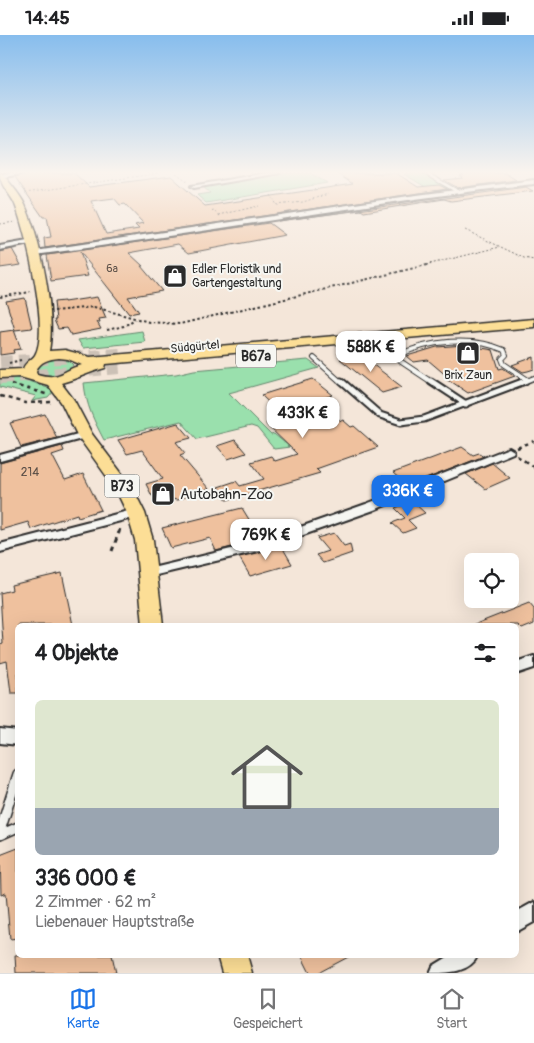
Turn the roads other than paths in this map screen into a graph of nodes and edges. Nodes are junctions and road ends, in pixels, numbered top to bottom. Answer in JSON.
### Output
{"nodes":[{"id":1,"x":25,"y":217,"type":"edge"},
{"id":2,"x":275,"y":217,"type":"edge"},
{"id":3,"x":34,"y":247,"type":"junction"},
{"id":4,"x":0,"y":248,"type":"edge"},
{"id":5,"x":534,"y":323,"type":"edge"},
{"id":6,"x":46,"y":334,"type":"junction"},
{"id":7,"x":389,"y":336,"type":"junction"},
{"id":8,"x":63,"y":354,"type":"junction"},
{"id":9,"x":120,"y":354,"type":"tunnel mouth"},
{"id":10,"x":314,"y":358,"type":"dead end"},
{"id":11,"x":32,"y":364,"type":"junction"},
{"id":12,"x":0,"y":368,"type":"edge"},
{"id":13,"x":122,"y":368,"type":"tunnel mouth"},
{"id":14,"x":78,"y":369,"type":"junction"},
{"id":15,"x":3,"y":378,"type":"edge"},
{"id":16,"x":531,"y":379,"type":"edge"},
{"id":17,"x":61,"y":394,"type":"junction"},
{"id":18,"x":466,"y":404,"type":"junction"},
{"id":19,"x":85,"y":435,"type":"junction"},
{"id":20,"x":509,"y":451,"type":"road end"},
{"id":21,"x":0,"y":459,"type":"edge"},
{"id":22,"x":126,"y":515,"type":"junction"},
{"id":23,"x":0,"y":548,"type":"edge"},
{"id":24,"x":148,"y":573,"type":"junction"},
{"id":25,"x":153,"y":623,"type":"edge"},
{"id":26,"x":534,"y":662,"type":"edge"},
{"id":27,"x":519,"y":667,"type":"edge"},
{"id":28,"x":0,"y":736,"type":"edge"},
{"id":29,"x":15,"y":738,"type":"edge"},
{"id":30,"x":15,"y":783,"type":"edge"},
{"id":31,"x":15,"y":828,"type":"edge"},
{"id":32,"x":0,"y":833,"type":"edge"},
{"id":33,"x":534,"y":911,"type":"edge"},
{"id":34,"x":519,"y":921,"type":"edge"},
{"id":35,"x":233,"y":958,"type":"edge"},
{"id":36,"x":464,"y":958,"type":"edge"},
{"id":37,"x":237,"y":973,"type":"edge"},
{"id":38,"x":440,"y":973,"type":"edge"}],
"edges":[{"from":1,"to":3,"type":"main road"},
{"from":2,"to":3,"type":"street"},
{"from":3,"to":4,"type":"street"},
{"from":3,"to":6,"type":"main road"},
{"from":5,"to":7,"type":"main road","number":"B67a"},
{"from":6,"to":8,"type":"main road"},
{"from":6,"to":11,"type":"main road"},
{"from":7,"to":9,"type":"main road","name":"Südgürtel","number":"B67a"},
{"from":7,"to":13,"type":"main road","name":"Südgürtel","number":"B67a"},
{"from":7,"to":14,"type":"main road"},
{"from":8,"to":11,"type":"main road"},
{"from":8,"to":14,"type":"main road"},
{"from":10,"to":18,"type":"lane"},
{"from":11,"to":12,"type":"main road"},
{"from":11,"to":15,"type":"main road"},
{"from":11,"to":17,"type":"main road"},
{"from":14,"to":17,"type":"main road"},
{"from":14,"to":17,"type":"main road"},
{"from":16,"to":18,"type":"lane"},
{"from":16,"to":18,"type":"lane"},
{"from":17,"to":19,"type":"main road","number":"B73"},
{"from":19,"to":21,"type":"street"},
{"from":19,"to":22,"type":"main road","number":"B73"},
{"from":20,"to":24,"type":"street"},
{"from":22,"to":23,"type":"street"},
{"from":22,"to":24,"type":"main road","number":"B73"},
{"from":24,"to":25,"type":"main road","number":"B73"},
{"from":26,"to":27,"type":"street"},
{"from":28,"to":29,"type":"street"},
{"from":30,"to":32,"type":"lane"},
{"from":31,"to":32,"type":"lane"},
{"from":33,"to":34,"type":"street"},
{"from":35,"to":37,"type":"main road"},
{"from":36,"to":38,"type":"street"}]}
